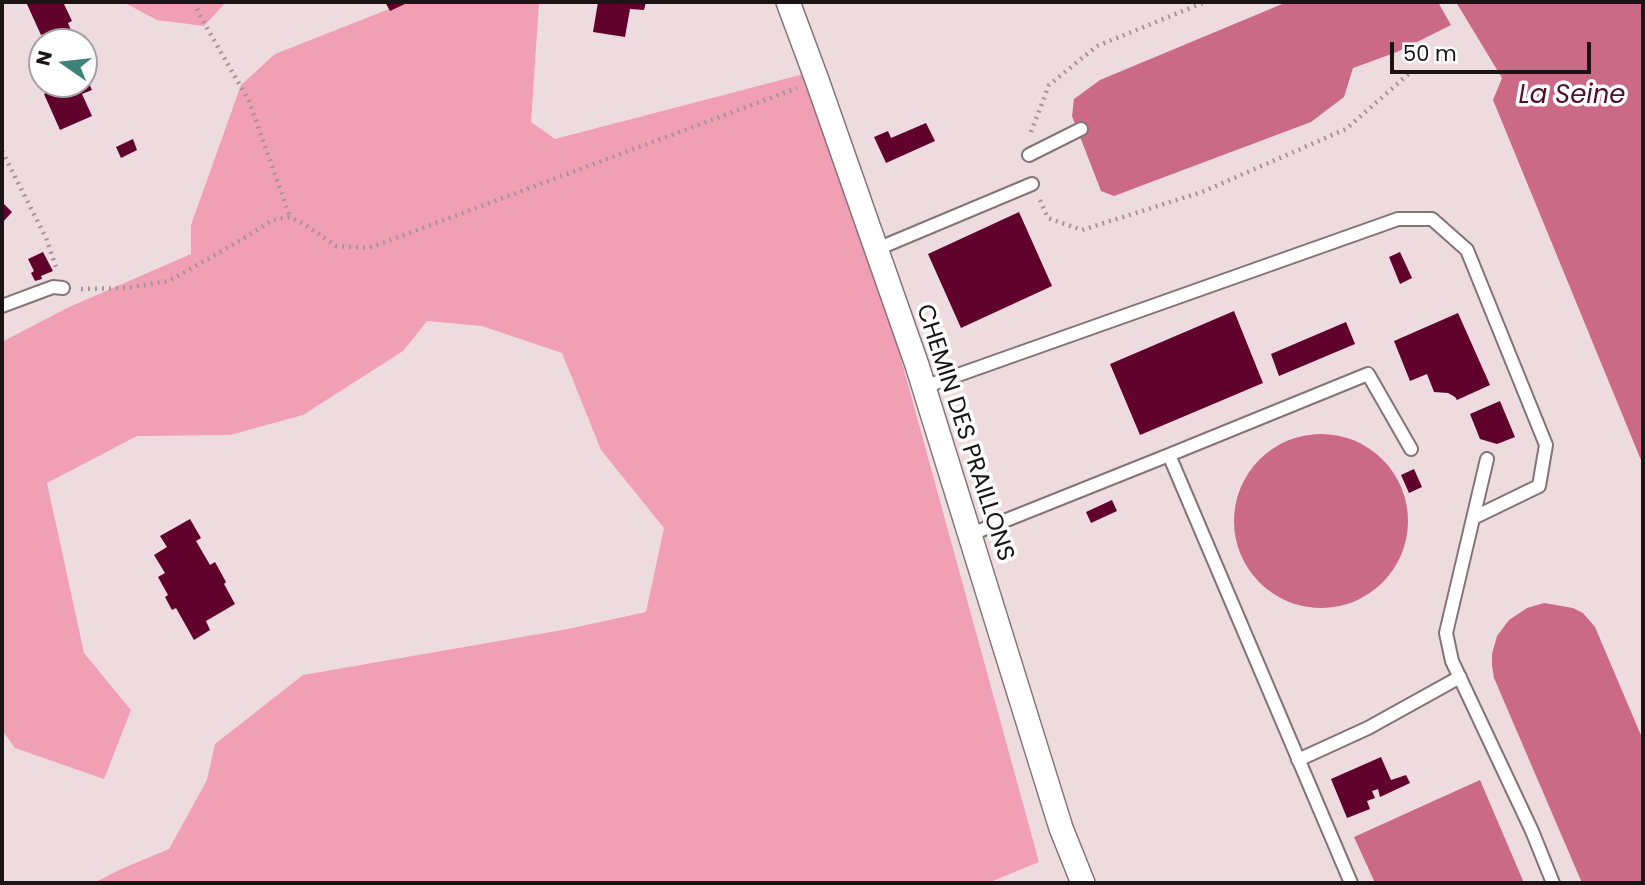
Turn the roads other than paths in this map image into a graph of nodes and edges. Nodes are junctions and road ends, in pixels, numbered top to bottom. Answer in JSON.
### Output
{"nodes":[{"id":1,"x":788,"y":2,"type":"edge"},
{"id":2,"x":1081,"y":129,"type":"dead end"},
{"id":3,"x":1028,"y":155,"type":"road end"},
{"id":4,"x":1032,"y":184,"type":"road end"},
{"id":5,"x":877,"y":249,"type":"junction"},
{"id":6,"x":63,"y":288,"type":"road end"},
{"id":7,"x":2,"y":306,"type":"edge"},
{"id":8,"x":924,"y":387,"type":"junction"},
{"id":9,"x":1411,"y":449,"type":"dead end"},
{"id":10,"x":1168,"y":455,"type":"junction"},
{"id":11,"x":1487,"y":459,"type":"dead end"},
{"id":12,"x":1473,"y":518,"type":"junction"},
{"id":13,"x":969,"y":535,"type":"junction"},
{"id":14,"x":1460,"y":677,"type":"junction"},
{"id":15,"x":1298,"y":760,"type":"junction"},
{"id":16,"x":1083,"y":883,"type":"edge"},
{"id":17,"x":1351,"y":883,"type":"edge"},
{"id":18,"x":1553,"y":883,"type":"edge"}],
"edges":[{"from":1,"to":5,"type":"street","name":"CHEMIN DES PRAILLONS"},
{"from":2,"to":3,"type":"lane"},
{"from":4,"to":5,"type":"lane"},
{"from":5,"to":8,"type":"street","name":"CHEMIN DES PRAILLONS"},
{"from":6,"to":7,"type":"lane"},
{"from":8,"to":12,"type":"lane"},
{"from":8,"to":13,"type":"street","name":"CHEMIN DES PRAILLONS"},
{"from":9,"to":10,"type":"lane"},
{"from":10,"to":13,"type":"lane"},
{"from":10,"to":15,"type":"lane"},
{"from":11,"to":12,"type":"lane"},
{"from":12,"to":14,"type":"lane"},
{"from":13,"to":16,"type":"street","name":"CHEMIN DES PRAILLONS"},
{"from":14,"to":15,"type":"lane"},
{"from":14,"to":18,"type":"lane"},
{"from":15,"to":17,"type":"lane"}]}
